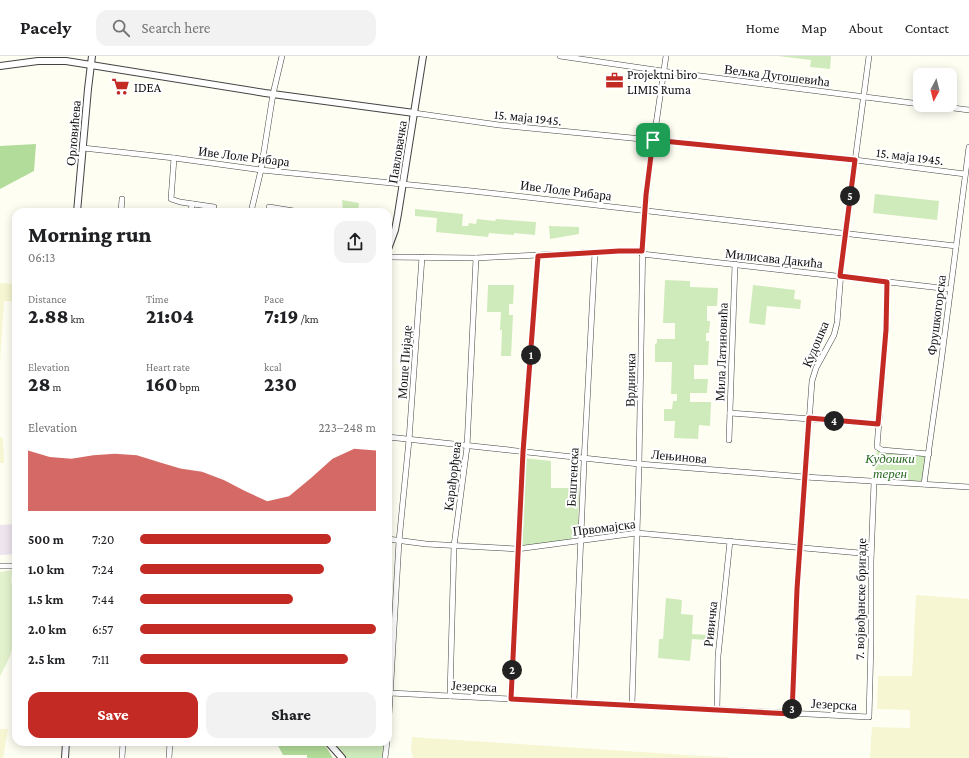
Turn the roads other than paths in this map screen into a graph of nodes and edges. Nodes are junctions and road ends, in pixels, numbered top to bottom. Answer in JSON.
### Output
{"nodes":[{"id":1,"x":92,"y":56,"type":"edge"},
{"id":2,"x":282,"y":56,"type":"edge"},
{"id":3,"x":422,"y":56,"type":"edge"},
{"id":4,"x":560,"y":56,"type":"edge"},
{"id":5,"x":666,"y":56,"type":"edge"},
{"id":6,"x":870,"y":56,"type":"edge"},
{"id":7,"x":91,"y":64,"type":"junction"},
{"id":8,"x":0,"y":66,"type":"edge"},
{"id":9,"x":664,"y":72,"type":"junction"},
{"id":10,"x":273,"y":94,"type":"junction"},
{"id":11,"x":864,"y":97,"type":"junction"},
{"id":12,"x":913,"y":103,"type":"edge"},
{"id":13,"x":957,"y":108,"type":"edge"},
{"id":14,"x":969,"y":110,"type":"edge"},
{"id":15,"x":414,"y":113,"type":"junction"},
{"id":16,"x":653,"y":140,"type":"junction"},
{"id":17,"x":969,"y":147,"type":"edge"},
{"id":18,"x":83,"y":148,"type":"junction"},
{"id":19,"x":174,"y":158,"type":"junction"},
{"id":20,"x":855,"y":160,"type":"junction"},
{"id":21,"x":261,"y":170,"type":"junction"},
{"id":22,"x":966,"y":174,"type":"junction"},
{"id":23,"x":403,"y":184,"type":"junction"},
{"id":24,"x":122,"y":199,"type":"dead end"},
{"id":25,"x":192,"y":204,"type":"junction"},
{"id":26,"x":214,"y":207,"type":"dead end"},
{"id":27,"x":269,"y":207,"type":"dead end"},
{"id":28,"x":77,"y":208,"type":"edge"},
{"id":29,"x":121,"y":208,"type":"edge"},
{"id":30,"x":192,"y":208,"type":"edge"},
{"id":31,"x":252,"y":208,"type":"edge"},
{"id":32,"x":275,"y":208,"type":"edge"},
{"id":33,"x":644,"y":211,"type":"junction"},
{"id":34,"x":846,"y":233,"type":"junction"},
{"id":35,"x":392,"y":237,"type":"edge"},
{"id":36,"x":956,"y":246,"type":"junction"},
{"id":37,"x":595,"y":252,"type":"junction"},
{"id":38,"x":642,"y":252,"type":"junction"},
{"id":39,"x":538,"y":256,"type":"junction"},
{"id":40,"x":392,"y":257,"type":"edge"},
{"id":41,"x":422,"y":257,"type":"junction"},
{"id":42,"x":476,"y":258,"type":"junction"},
{"id":43,"x":735,"y":264,"type":"junction"},
{"id":44,"x":840,"y":276,"type":"junction"},
{"id":45,"x":887,"y":282,"type":"junction"},
{"id":46,"x":950,"y":289,"type":"junction"},
{"id":47,"x":730,"y":413,"type":"junction"},
{"id":48,"x":809,"y":418,"type":"junction"},
{"id":49,"x":878,"y":424,"type":"junction"},
{"id":50,"x":392,"y":438,"type":"edge"},
{"id":51,"x":409,"y":440,"type":"junction"},
{"id":52,"x":729,"y":440,"type":"dead end"},
{"id":53,"x":467,"y":447,"type":"junction"},
{"id":54,"x":523,"y":452,"type":"junction"},
{"id":55,"x":929,"y":454,"type":"junction"},
{"id":56,"x":584,"y":458,"type":"junction"},
{"id":57,"x":639,"y":464,"type":"junction"},
{"id":58,"x":805,"y":477,"type":"junction"},
{"id":59,"x":874,"y":482,"type":"junction"},
{"id":60,"x":924,"y":484,"type":"junction"},
{"id":61,"x":969,"y":487,"type":"edge"},
{"id":62,"x":637,"y":533,"type":"junction"},
{"id":63,"x":392,"y":540,"type":"edge"},
{"id":64,"x":399,"y":541,"type":"junction"},
{"id":65,"x":580,"y":541,"type":"junction"},
{"id":66,"x":730,"y":541,"type":"junction"},
{"id":67,"x":454,"y":546,"type":"junction"},
{"id":68,"x":800,"y":548,"type":"junction"},
{"id":69,"x":517,"y":549,"type":"junction"},
{"id":70,"x":871,"y":554,"type":"junction"},
{"id":71,"x":0,"y":566,"type":"edge"},
{"id":72,"x":12,"y":566,"type":"edge"},
{"id":73,"x":392,"y":659,"type":"edge"},
{"id":74,"x":392,"y":693,"type":"edge"},
{"id":75,"x":450,"y":696,"type":"junction"},
{"id":76,"x":511,"y":699,"type":"junction"},
{"id":77,"x":574,"y":702,"type":"junction"},
{"id":78,"x":632,"y":705,"type":"junction"},
{"id":79,"x":717,"y":709,"type":"junction"},
{"id":80,"x":792,"y":714,"type":"junction"},
{"id":81,"x":869,"y":717,"type":"joint"},
{"id":82,"x":66,"y":746,"type":"edge"},
{"id":83,"x":123,"y":746,"type":"edge"},
{"id":84,"x":170,"y":746,"type":"edge"},
{"id":85,"x":332,"y":746,"type":"edge"},
{"id":86,"x":386,"y":746,"type":"edge"},
{"id":87,"x":65,"y":758,"type":"edge"},
{"id":88,"x":122,"y":758,"type":"edge"},
{"id":89,"x":169,"y":758,"type":"edge"},
{"id":90,"x":342,"y":758,"type":"edge"},
{"id":91,"x":385,"y":758,"type":"edge"}],
"edges":[{"from":1,"to":7,"type":"street","name":"Орловићева"},
{"from":2,"to":10,"type":"street"},
{"from":3,"to":15,"type":"street","name":"Павловачка"},
{"from":4,"to":9,"type":"street","name":"Вељка Дугошевића"},
{"from":5,"to":9,"type":"street","name":"Врдничка"},
{"from":6,"to":11,"type":"street","name":"Кудошка"},
{"from":7,"to":8,"type":"street","name":"15. маја 1945."},
{"from":7,"to":10,"type":"street","name":"15. маја 1945."},
{"from":7,"to":18,"type":"street","name":"Орловићева"},
{"from":9,"to":11,"type":"street","name":"Вељка Дугошевића"},
{"from":9,"to":16,"type":"street","name":"Врдничка"},
{"from":10,"to":15,"type":"street","name":"15. маја 1945."},
{"from":10,"to":21,"type":"street"},
{"from":11,"to":12,"type":"street","name":"Вељка Дугошевића"},
{"from":11,"to":20,"type":"street","name":"Кудошка"},
{"from":13,"to":14,"type":"street"},
{"from":15,"to":16,"type":"street","name":"15. маја 1945."},
{"from":15,"to":23,"type":"street","name":"Павловачка"},
{"from":16,"to":20,"type":"street","name":"15. маја 1945."},
{"from":16,"to":33,"type":"street","name":"Врдничка"},
{"from":17,"to":22,"type":"street","name":"Фрушкогорска"},
{"from":18,"to":19,"type":"street","name":"Иве Лоле Рибара"},
{"from":18,"to":28,"type":"street","name":"Орловићева"},
{"from":19,"to":21,"type":"street","name":"Иве Лоле Рибара"},
{"from":19,"to":25,"type":"street"},
{"from":20,"to":22,"type":"street","name":"15. маја 1945."},
{"from":20,"to":34,"type":"street","name":"Кудошка"},
{"from":21,"to":23,"type":"street","name":"Иве Лоле Рибара"},
{"from":21,"to":31,"type":"street"},
{"from":22,"to":36,"type":"street","name":"Фрушкогорска"},
{"from":23,"to":33,"type":"street","name":"Иве Лоле Рибара"},
{"from":23,"to":35,"type":"street","name":"Павловачка"},
{"from":24,"to":29,"type":"street"},
{"from":25,"to":26,"type":"street"},
{"from":25,"to":30,"type":"street"},
{"from":27,"to":32,"type":"street"},
{"from":33,"to":34,"type":"street","name":"Иве Лоле Рибара"},
{"from":33,"to":38,"type":"street","name":"Врдничка"},
{"from":34,"to":36,"type":"street","name":"Иве Лоле Рибара"},
{"from":34,"to":44,"type":"street","name":"Кудошка"},
{"from":36,"to":46,"type":"street","name":"Фрушкогорска"},
{"from":37,"to":38,"type":"street","name":"Милисава Дакића"},
{"from":37,"to":39,"type":"street","name":"Милисава Дакића"},
{"from":37,"to":56,"type":"street","name":"Баштенска"},
{"from":38,"to":43,"type":"street","name":"Милисава Дакића"},
{"from":38,"to":57,"type":"street","name":"Врдничка"},
{"from":39,"to":42,"type":"street","name":"Милисава Дакића"},
{"from":39,"to":54,"type":"street"},
{"from":40,"to":41,"type":"street","name":"Милисава Дакића"},
{"from":41,"to":42,"type":"street","name":"Милисава Дакића"},
{"from":41,"to":51,"type":"street","name":"Моше Пијаде"},
{"from":42,"to":53,"type":"street","name":"Карађорђева"},
{"from":43,"to":44,"type":"street","name":"Милисава Дакића"},
{"from":43,"to":47,"type":"street","name":"Мила Латиновића"},
{"from":44,"to":45,"type":"street","name":"Милисава Дакића"},
{"from":44,"to":48,"type":"street","name":"Кудошка"},
{"from":45,"to":46,"type":"street","name":"Милисава Дакића"},
{"from":45,"to":49,"type":"street"},
{"from":46,"to":55,"type":"street","name":"Фрушкогорска"},
{"from":47,"to":48,"type":"street"},
{"from":47,"to":52,"type":"street","name":"Мила Латиновића"},
{"from":48,"to":49,"type":"street"},
{"from":48,"to":58,"type":"street","name":"Кудошка"},
{"from":49,"to":55,"type":"street"},
{"from":50,"to":51,"type":"street","name":"Лењинова"},
{"from":51,"to":53,"type":"street","name":"Лењинова"},
{"from":51,"to":64,"type":"street","name":"Моше Пијаде"},
{"from":53,"to":54,"type":"street","name":"Лењинова"},
{"from":53,"to":67,"type":"street","name":"Карађорђева"},
{"from":54,"to":56,"type":"street","name":"Лењинова"},
{"from":54,"to":69,"type":"street"},
{"from":55,"to":60,"type":"street","name":"Фрушкогорска"},
{"from":56,"to":57,"type":"street","name":"Лењинова"},
{"from":56,"to":65,"type":"street","name":"Баштенска"},
{"from":57,"to":58,"type":"street","name":"Лењинова"},
{"from":57,"to":62,"type":"street","name":"Врдничка"},
{"from":58,"to":59,"type":"street","name":"Лењинова"},
{"from":58,"to":68,"type":"street","name":"Кудошка"},
{"from":59,"to":60,"type":"street","name":"Лењинова"},
{"from":59,"to":70,"type":"street","name":"7. војвођанске бригаде"},
{"from":60,"to":61,"type":"street","name":"Лењинова"},
{"from":62,"to":65,"type":"street","name":"Првомајска"},
{"from":62,"to":66,"type":"street","name":"Првомајска"},
{"from":62,"to":78,"type":"street","name":"Врдничка"},
{"from":63,"to":64,"type":"street","name":"Првомајска"},
{"from":64,"to":67,"type":"street","name":"Првомајска"},
{"from":64,"to":73,"type":"street","name":"Моше Пијаде"},
{"from":65,"to":69,"type":"street","name":"Првомајска"},
{"from":65,"to":77,"type":"street","name":"Баштенска"},
{"from":66,"to":68,"type":"street","name":"Првомајска"},
{"from":66,"to":79,"type":"street","name":"Ривичка"},
{"from":67,"to":69,"type":"street","name":"Првомајска"},
{"from":67,"to":75,"type":"street","name":"Карађорђева"},
{"from":68,"to":70,"type":"street","name":"Првомајска"},
{"from":68,"to":80,"type":"street","name":"Кудошка"},
{"from":69,"to":76,"type":"street"},
{"from":70,"to":81,"type":"street","name":"7. војвођанске бригаде"},
{"from":71,"to":72,"type":"street"},
{"from":74,"to":75,"type":"street","name":"Језерска"},
{"from":75,"to":76,"type":"street","name":"Језерска"},
{"from":76,"to":77,"type":"street","name":"Језерска"},
{"from":77,"to":78,"type":"street","name":"Језерска"},
{"from":78,"to":79,"type":"street","name":"Језерска"},
{"from":79,"to":80,"type":"street","name":"Језерска"},
{"from":80,"to":81,"type":"street","name":"Језерска"},
{"from":82,"to":87,"type":"street"},
{"from":83,"to":88,"type":"street"},
{"from":84,"to":89,"type":"street"},
{"from":85,"to":90,"type":"street"},
{"from":86,"to":91,"type":"street"}]}
